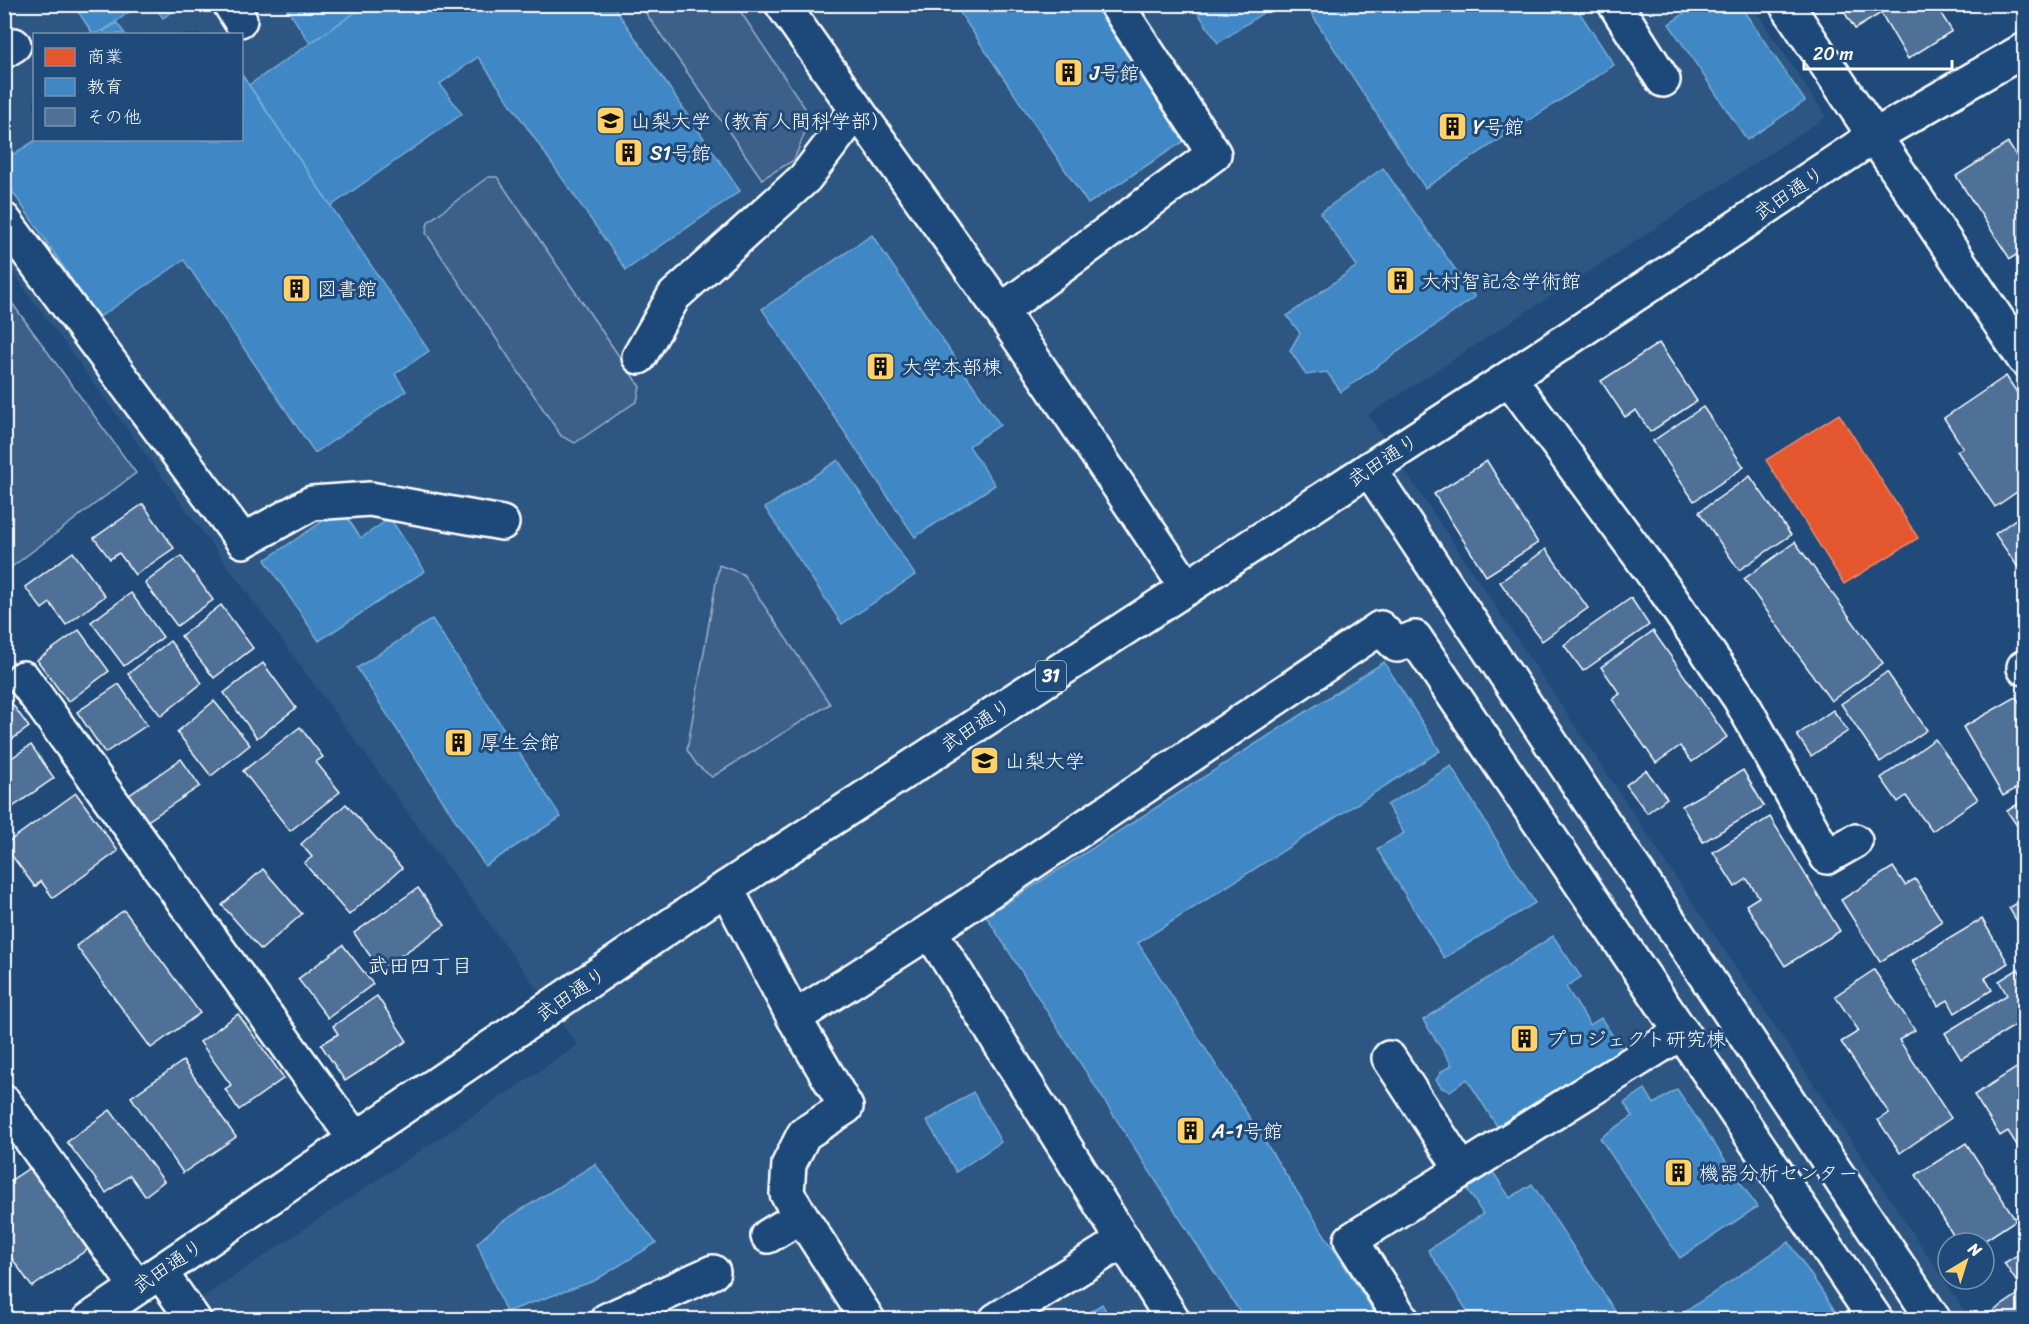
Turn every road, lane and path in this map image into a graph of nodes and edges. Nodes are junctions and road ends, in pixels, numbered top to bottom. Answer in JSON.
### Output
{"nodes":[{"id":1,"x":782,"y":4,"type":"edge"},
{"id":2,"x":1116,"y":4,"type":"edge"},
{"id":3,"x":1615,"y":4,"type":"edge"},
{"id":4,"x":1786,"y":4,"type":"edge"},
{"id":5,"x":2025,"y":50,"type":"edge"},
{"id":6,"x":1663,"y":80,"type":"dead end"},
{"id":7,"x":857,"y":110,"type":"junction"},
{"id":8,"x":1873,"y":137,"type":"junction"},
{"id":9,"x":4,"y":220,"type":"edge"},
{"id":10,"x":1001,"y":311,"type":"junction"},
{"id":11,"x":639,"y":357,"type":"dead end"},
{"id":12,"x":2025,"y":359,"type":"edge"},
{"id":13,"x":1509,"y":378,"type":"junction"},
{"id":14,"x":1369,"y":469,"type":"junction"},
{"id":15,"x":502,"y":523,"type":"dead end"},
{"id":16,"x":1187,"y":588,"type":"junction"},
{"id":17,"x":22,"y":678,"type":"dead end"},
{"id":18,"x":1855,"y":841,"type":"dead end"},
{"id":19,"x":726,"y":888,"type":"junction"},
{"id":20,"x":930,"y":931,"type":"junction"},
{"id":21,"x":794,"y":1018,"type":"junction"},
{"id":22,"x":1682,"y":1032,"type":"junction"},
{"id":23,"x":1389,"y":1058,"type":"dead end"},
{"id":24,"x":4,"y":1102,"type":"edge"},
{"id":25,"x":355,"y":1139,"type":"junction"},
{"id":26,"x":1462,"y":1170,"type":"junction"},
{"id":27,"x":801,"y":1216,"type":"junction"},
{"id":28,"x":768,"y":1236,"type":"dead end"},
{"id":29,"x":1124,"y":1240,"type":"junction"},
{"id":30,"x":713,"y":1272,"type":"dead end"},
{"id":31,"x":148,"y":1280,"type":"junction"},
{"id":32,"x":89,"y":1320,"type":"edge"},
{"id":33,"x":194,"y":1320,"type":"edge"},
{"id":34,"x":607,"y":1320,"type":"edge"},
{"id":35,"x":868,"y":1320,"type":"edge"},
{"id":36,"x":996,"y":1320,"type":"edge"},
{"id":37,"x":1173,"y":1320,"type":"edge"},
{"id":38,"x":1402,"y":1320,"type":"edge"},
{"id":39,"x":1876,"y":1320,"type":"edge"},
{"id":40,"x":1934,"y":1320,"type":"edge"}],
"edges":[{"from":1,"to":7,"type":"main road"},
{"from":2,"to":10,"type":"main road"},
{"from":3,"to":6,"type":"main road"},
{"from":4,"to":8,"type":"main road"},
{"from":5,"to":8,"type":"main road","name":"武田通り","number":"31"},
{"from":7,"to":10,"type":"main road"},
{"from":7,"to":11,"type":"main road"},
{"from":8,"to":12,"type":"main road"},
{"from":8,"to":13,"type":"main road","name":"武田通り","number":"31"},
{"from":9,"to":15,"type":"main road"},
{"from":10,"to":16,"type":"main road"},
{"from":13,"to":14,"type":"main road","name":"武田通り","number":"31"},
{"from":13,"to":18,"type":"main road"},
{"from":14,"to":16,"type":"main road","name":"武田通り","number":"31"},
{"from":14,"to":40,"type":"main road"},
{"from":16,"to":19,"type":"main road","name":"武田通り","number":"31"},
{"from":17,"to":25,"type":"main road"},
{"from":19,"to":21,"type":"main road"},
{"from":19,"to":25,"type":"main road","name":"武田通り","number":"31"},
{"from":20,"to":21,"type":"main road"},
{"from":20,"to":22,"type":"main road"},
{"from":20,"to":29,"type":"main road"},
{"from":21,"to":27,"type":"main road"},
{"from":22,"to":26,"type":"main road"},
{"from":22,"to":39,"type":"main road"},
{"from":23,"to":26,"type":"main road"},
{"from":24,"to":31,"type":"main road"},
{"from":25,"to":31,"type":"main road","name":"武田通り","number":"31"},
{"from":26,"to":38,"type":"main road"},
{"from":27,"to":28,"type":"main road"},
{"from":27,"to":35,"type":"main road"},
{"from":29,"to":36,"type":"main road"},
{"from":29,"to":37,"type":"main road"},
{"from":30,"to":34,"type":"main road"},
{"from":31,"to":32,"type":"main road","name":"武田通り","number":"31"},
{"from":31,"to":33,"type":"main road"}]}
